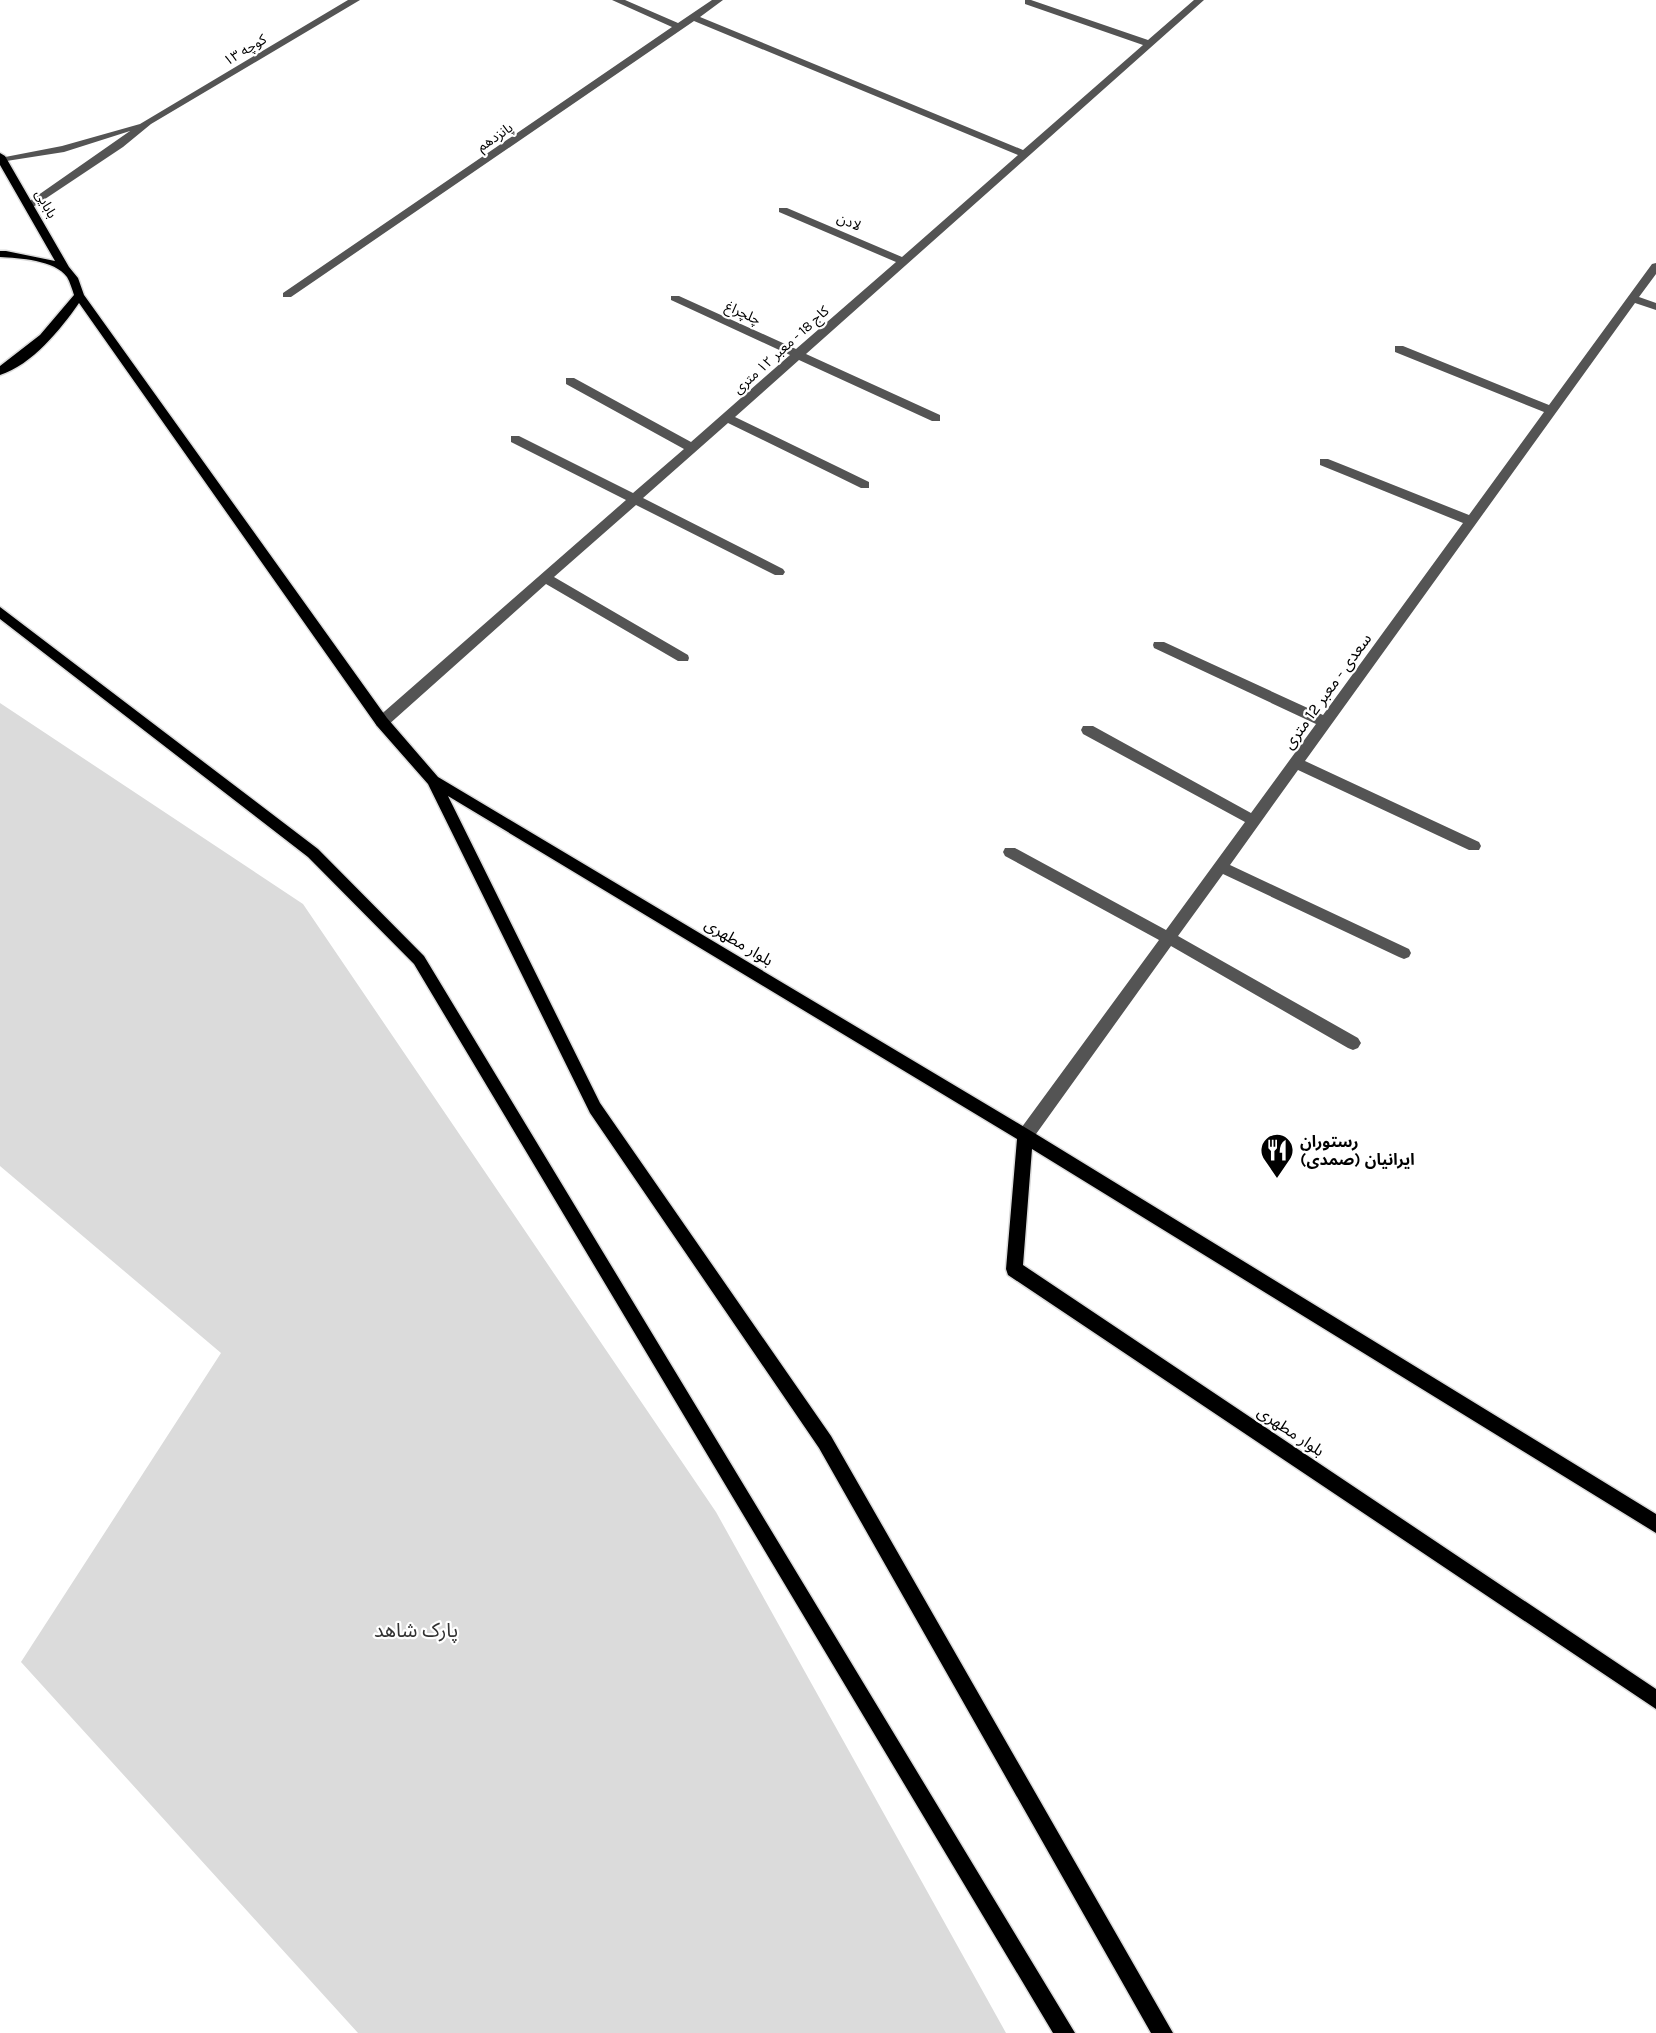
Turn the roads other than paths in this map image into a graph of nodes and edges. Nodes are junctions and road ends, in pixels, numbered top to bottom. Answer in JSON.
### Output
{"nodes":[{"id":1,"x":356,"y":0,"type":"edge"},
{"id":2,"x":616,"y":0,"type":"edge"},
{"id":3,"x":718,"y":0,"type":"edge"},
{"id":4,"x":1199,"y":0,"type":"edge"},
{"id":5,"x":1028,"y":2,"type":"dead end"},
{"id":6,"x":693,"y":17,"type":"junction"},
{"id":7,"x":679,"y":27,"type":"junction"},
{"id":8,"x":1149,"y":44,"type":"junction"},
{"id":9,"x":148,"y":122,"type":"junction"},
{"id":10,"x":1025,"y":154,"type":"junction"},
{"id":11,"x":1,"y":158,"type":"edge"},
{"id":12,"x":29,"y":205,"type":"junction"},
{"id":13,"x":783,"y":210,"type":"dead end"},
{"id":14,"x":0,"y":254,"type":"edge"},
{"id":15,"x":903,"y":261,"type":"junction"},
{"id":16,"x":1656,"y":266,"type":"edge"},
{"id":17,"x":64,"y":267,"type":"junction"},
{"id":18,"x":79,"y":295,"type":"junction"},
{"id":19,"x":287,"y":295,"type":"dead end"},
{"id":20,"x":675,"y":298,"type":"dead end"},
{"id":21,"x":1633,"y":298,"type":"junction"},
{"id":22,"x":1656,"y":307,"type":"edge"},
{"id":23,"x":1399,"y":349,"type":"dead end"},
{"id":24,"x":798,"y":355,"type":"junction"},
{"id":25,"x":0,"y":371,"type":"edge"},
{"id":26,"x":570,"y":381,"type":"dead end"},
{"id":27,"x":1551,"y":410,"type":"junction"},
{"id":28,"x":727,"y":418,"type":"junction"},
{"id":29,"x":936,"y":418,"type":"dead end"},
{"id":30,"x":515,"y":439,"type":"dead end"},
{"id":31,"x":692,"y":448,"type":"junction"},
{"id":32,"x":1324,"y":462,"type":"dead end"},
{"id":33,"x":864,"y":485,"type":"dead end"},
{"id":34,"x":634,"y":499,"type":"junction"},
{"id":35,"x":1471,"y":521,"type":"junction"},
{"id":36,"x":778,"y":572,"type":"dead end"},
{"id":37,"x":545,"y":578,"type":"junction"},
{"id":38,"x":0,"y":612,"type":"edge"},
{"id":39,"x":1159,"y":645,"type":"dead end"},
{"id":40,"x":683,"y":658,"type":"dead end"},
{"id":41,"x":382,"y":722,"type":"junction"},
{"id":42,"x":1325,"y":722,"type":"junction"},
{"id":43,"x":1088,"y":730,"type":"dead end"},
{"id":44,"x":1296,"y":763,"type":"junction"},
{"id":45,"x":433,"y":781,"type":"junction"},
{"id":46,"x":1254,"y":821,"type":"junction"},
{"id":47,"x":1473,"y":846,"type":"dead end"},
{"id":48,"x":1010,"y":852,"type":"dead end"},
{"id":49,"x":1221,"y":867,"type":"junction"},
{"id":50,"x":1169,"y":938,"type":"junction"},
{"id":51,"x":1404,"y":953,"type":"dead end"},
{"id":52,"x":1353,"y":1043,"type":"dead end"},
{"id":53,"x":1025,"y":1136,"type":"junction"},
{"id":54,"x":1656,"y":1524,"type":"edge"},
{"id":55,"x":1656,"y":1700,"type":"edge"},
{"id":56,"x":1065,"y":2033,"type":"edge"},
{"id":57,"x":1163,"y":2033,"type":"edge"}],
"edges":[{"from":1,"to":9,"type":"street","name":"کوچه ۱۳"},
{"from":2,"to":7,"type":"street"},
{"from":3,"to":6,"type":"street","name":"پانزدهم"},
{"from":4,"to":8,"type":"street","name":"کاج 18 - معبر ۱۲ متری"},
{"from":5,"to":8,"type":"street"},
{"from":6,"to":7,"type":"street","name":"پانزدهم"},
{"from":6,"to":10,"type":"street"},
{"from":7,"to":19,"type":"street","name":"پانزدهم"},
{"from":8,"to":10,"type":"street","name":"کاج 18 - معبر ۱۲ متری"},
{"from":9,"to":11,"type":"street","name":"کوچه ۱۳"},
{"from":9,"to":12,"type":"street","name":"کوچه ۱۳"},
{"from":10,"to":15,"type":"street","name":"کاج 18 - معبر ۱۲ متری"},
{"from":11,"to":12,"type":"main road","name":"بابایی"},
{"from":12,"to":17,"type":"main road","name":"بابایی"},
{"from":13,"to":15,"type":"street","name":"لادن"},
{"from":14,"to":17,"type":"main road"},
{"from":15,"to":24,"type":"street","name":"کاج 18 - معبر ۱۲ متری"},
{"from":16,"to":21,"type":"street","name":"سعدی - معبر 12 متری"},
{"from":17,"to":18,"type":"main road","name":"بابایی"},
{"from":18,"to":25,"type":"main road"},
{"from":18,"to":41,"type":"main road","name":"بابایی"},
{"from":20,"to":24,"type":"street","name":"چلچراغ"},
{"from":21,"to":22,"type":"street"},
{"from":21,"to":27,"type":"street","name":"سعدی - معبر 12 متری"},
{"from":23,"to":27,"type":"street"},
{"from":24,"to":28,"type":"street","name":"کاج 18 - معبر ۱۲ متری"},
{"from":24,"to":29,"type":"street","name":"چلچراغ"},
{"from":26,"to":31,"type":"street"},
{"from":27,"to":35,"type":"street","name":"سعدی - معبر 12 متری"},
{"from":28,"to":31,"type":"street","name":"کاج 18 - معبر ۱۲ متری"},
{"from":28,"to":33,"type":"street"},
{"from":30,"to":34,"type":"street"},
{"from":31,"to":34,"type":"street","name":"کاج 18 - معبر ۱۲ متری"},
{"from":32,"to":35,"type":"street"},
{"from":34,"to":36,"type":"street"},
{"from":34,"to":37,"type":"street","name":"کاج 18 - معبر ۱۲ متری"},
{"from":35,"to":42,"type":"street","name":"سعدی - معبر 12 متری"},
{"from":37,"to":40,"type":"street"},
{"from":37,"to":41,"type":"street","name":"کاج 18 - معبر ۱۲ متری"},
{"from":38,"to":56,"type":"main road"},
{"from":39,"to":42,"type":"street"},
{"from":41,"to":45,"type":"main road","name":"بابایی"},
{"from":42,"to":44,"type":"street","name":"سعدی - معبر 12 متری"},
{"from":43,"to":46,"type":"street"},
{"from":44,"to":46,"type":"street","name":"سعدی - معبر 12 متری"},
{"from":44,"to":47,"type":"street"},
{"from":45,"to":53,"type":"main road","name":"بلوار مطهری"},
{"from":45,"to":57,"type":"main road"},
{"from":46,"to":49,"type":"street","name":"سعدی - معبر 12 متری"},
{"from":48,"to":50,"type":"street"},
{"from":49,"to":50,"type":"street","name":"سعدی - معبر 12 متری"},
{"from":49,"to":51,"type":"street"},
{"from":50,"to":52,"type":"street"},
{"from":50,"to":53,"type":"street","name":"سعدی - معبر 12 متری"},
{"from":53,"to":54,"type":"main road","name":"بلوار مطهری"},
{"from":53,"to":55,"type":"main road","name":"بلوار مطهری"}]}
